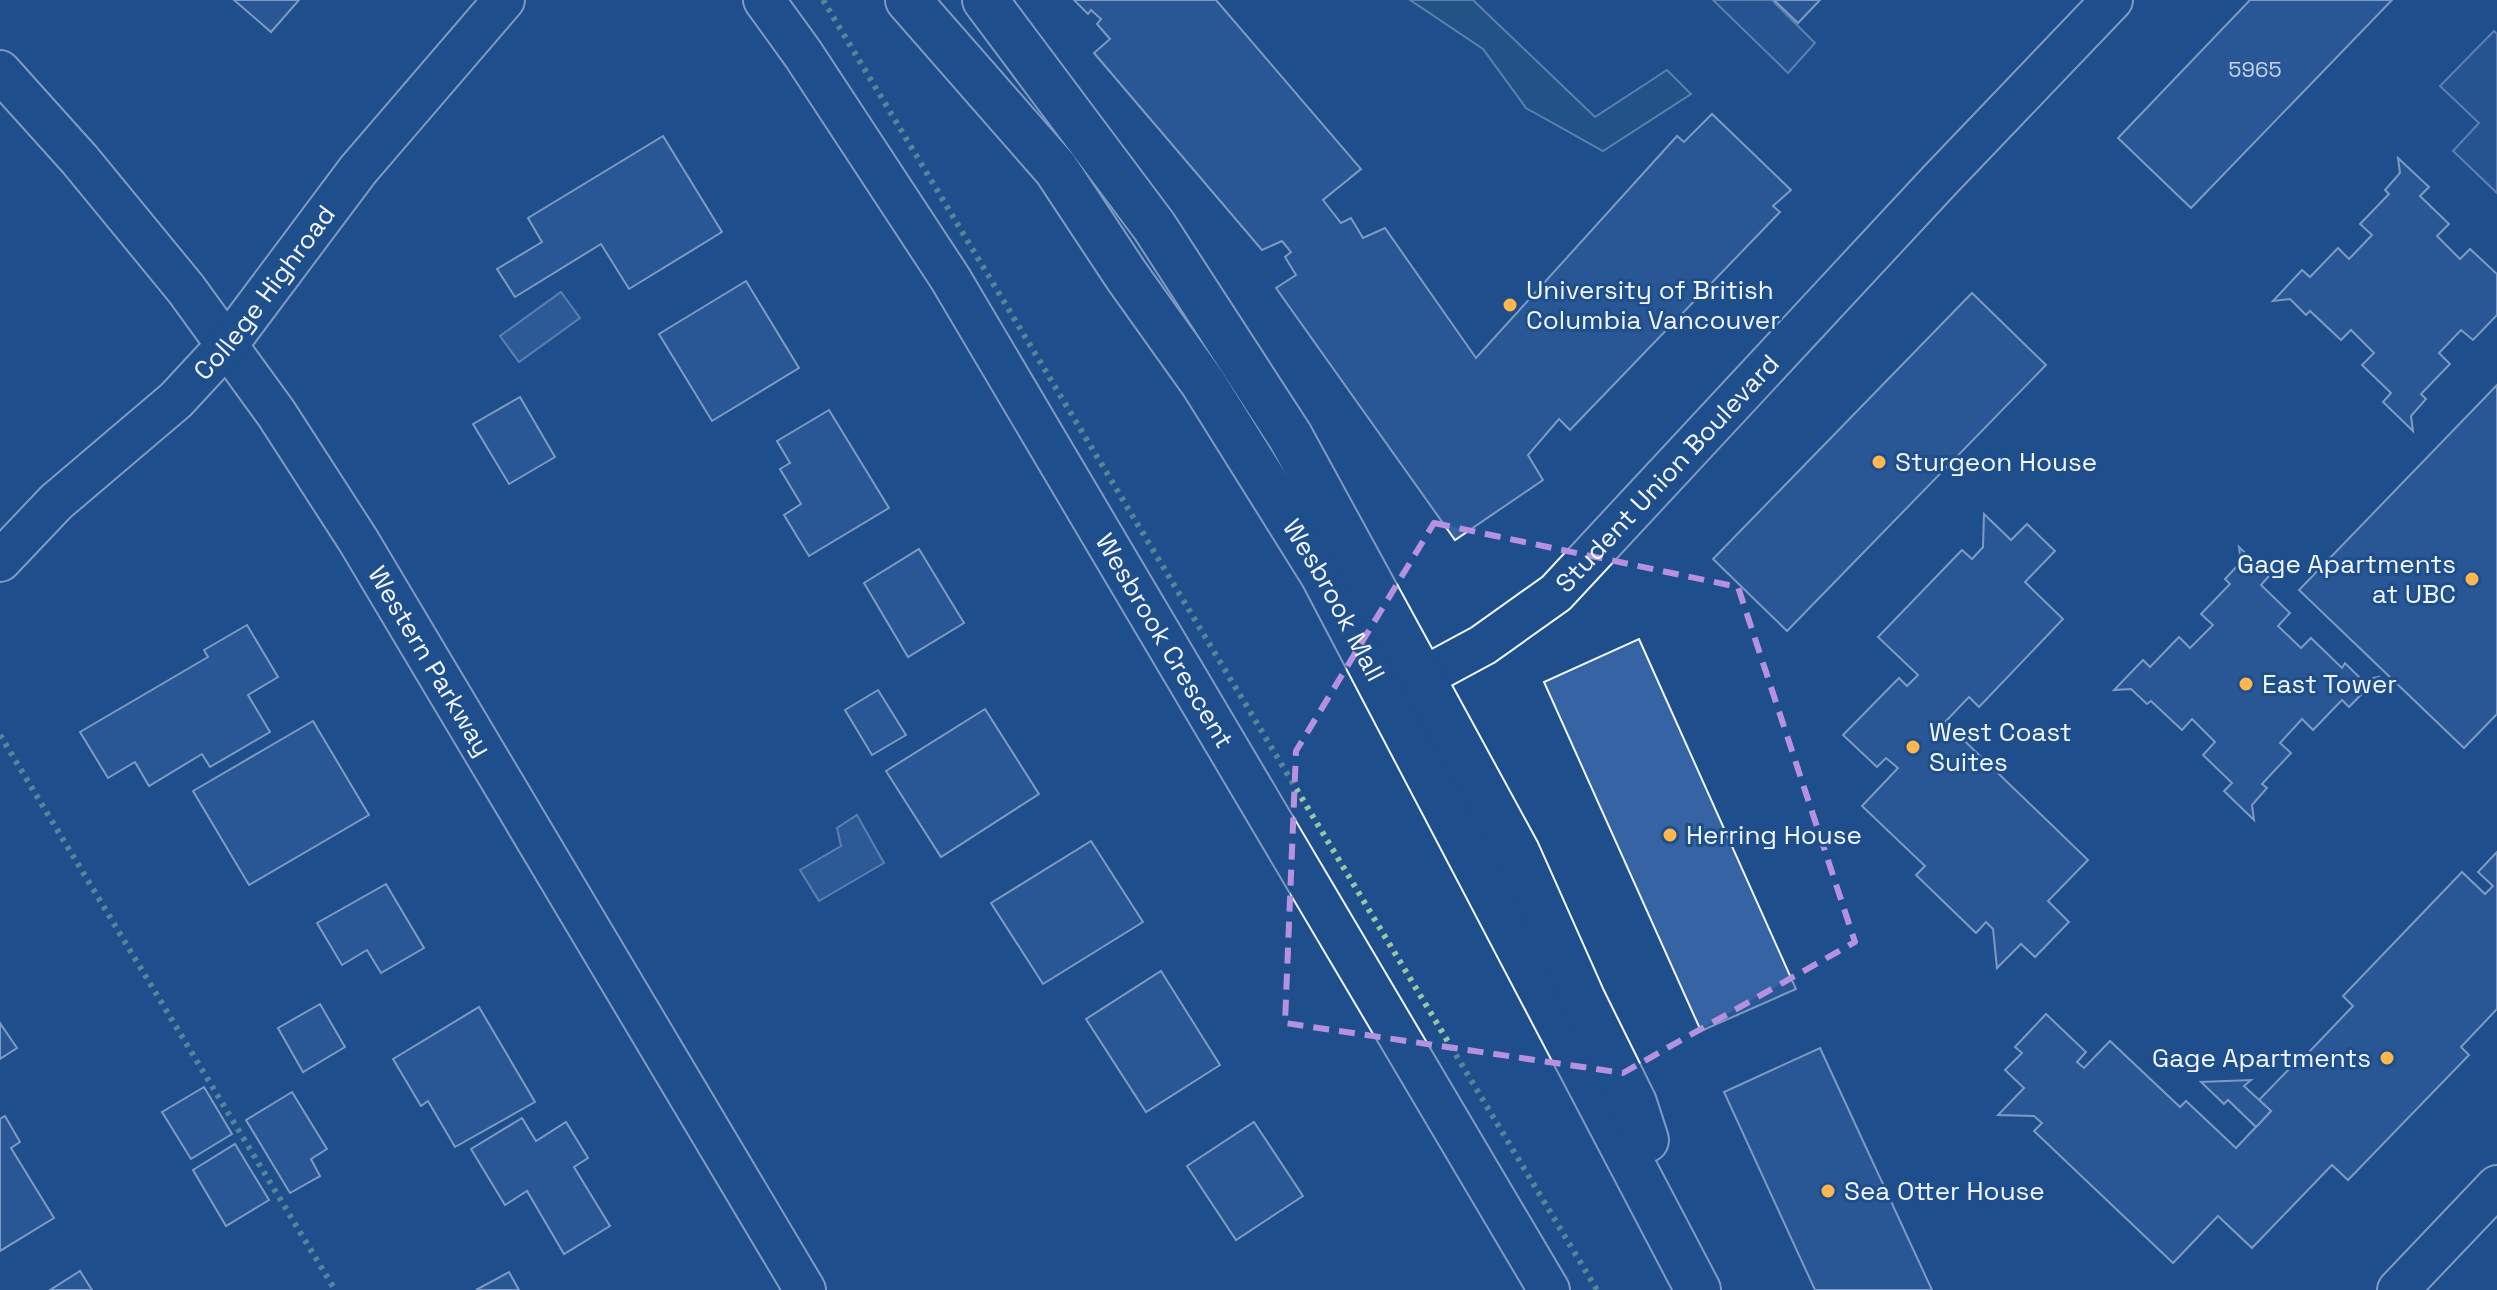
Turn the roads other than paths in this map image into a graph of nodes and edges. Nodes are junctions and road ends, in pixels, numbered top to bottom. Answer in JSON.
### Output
{"nodes":[{"id":1,"x":504,"y":0,"type":"edge"},
{"id":2,"x":764,"y":0,"type":"edge"},
{"id":3,"x":908,"y":0,"type":"edge"},
{"id":4,"x":985,"y":0,"type":"edge"},
{"id":5,"x":2112,"y":0,"type":"edge"},
{"id":6,"x":0,"y":71,"type":"edge"},
{"id":7,"x":227,"y":345,"type":"junction"},
{"id":8,"x":0,"y":561,"type":"edge"},
{"id":9,"x":1405,"y":688,"type":"junction"},
{"id":10,"x":2497,"y":1186,"type":"edge"},
{"id":11,"x":805,"y":1290,"type":"edge"},
{"id":12,"x":1549,"y":1290,"type":"edge"},
{"id":13,"x":1698,"y":1290,"type":"edge"},
{"id":14,"x":2398,"y":1290,"type":"edge"}],
"edges":[{"from":1,"to":7,"type":"street","name":"College Highroad"},
{"from":2,"to":12,"type":"street","name":"Wesbrook Crescent"},
{"from":3,"to":9,"type":"main road","name":"Wesbrook Mall"},
{"from":4,"to":9,"type":"main road","name":"Wesbrook Mall"},
{"from":5,"to":9,"type":"street","name":"Student Union Boulevard"},
{"from":6,"to":7,"type":"street","name":"Western Parkway"},
{"from":7,"to":8,"type":"street","name":"College Highroad"},
{"from":7,"to":11,"type":"street","name":"Western Parkway"},
{"from":9,"to":13,"type":"main road","name":"Wesbrook Mall"},
{"from":10,"to":14,"type":"street"}]}
